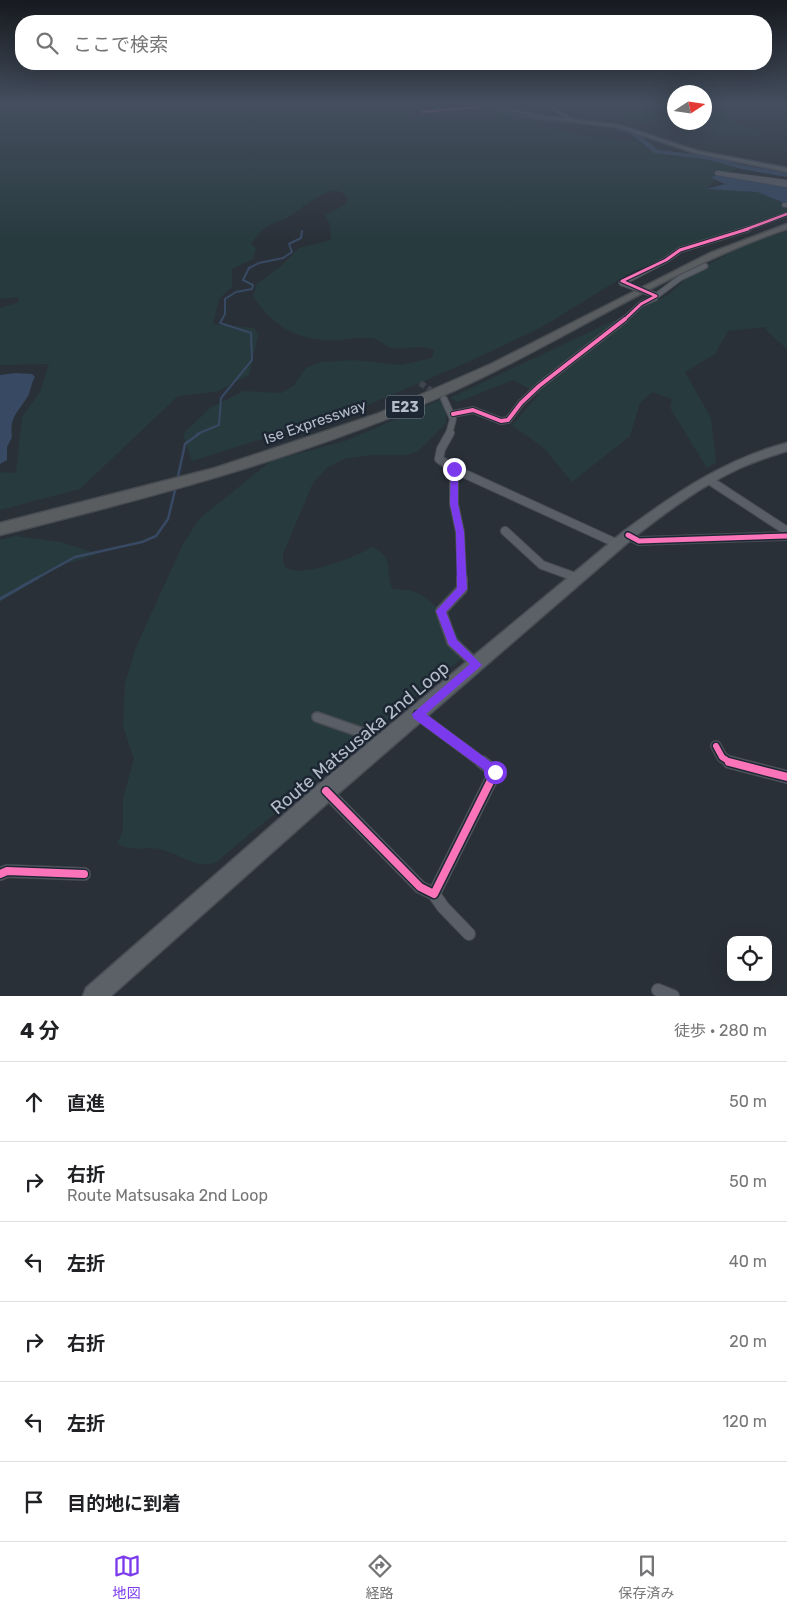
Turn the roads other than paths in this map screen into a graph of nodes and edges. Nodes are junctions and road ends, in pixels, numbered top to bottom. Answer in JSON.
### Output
{"nodes":[{"id":1,"x":689,"y":149,"type":"edge"},
{"id":2,"x":787,"y":170,"type":"edge"},
{"id":3,"x":787,"y":184,"type":"edge"},
{"id":4,"x":787,"y":214,"type":"edge"},
{"id":5,"x":787,"y":221,"type":"edge"},
{"id":6,"x":787,"y":226,"type":"edge"},
{"id":7,"x":705,"y":266,"type":"dead end"},
{"id":8,"x":656,"y":296,"type":"junction"},
{"id":9,"x":444,"y":399,"type":"tunnel mouth"},
{"id":10,"x":453,"y":414,"type":"junction"},
{"id":11,"x":787,"y":447,"type":"edge"},
{"id":12,"x":454,"y":469,"type":"junction"},
{"id":13,"x":709,"y":480,"type":"junction"},
{"id":14,"x":0,"y":520,"type":"edge"},
{"id":15,"x":0,"y":529,"type":"edge"},
{"id":16,"x":505,"y":531,"type":"dead end"},
{"id":17,"x":787,"y":531,"type":"edge"},
{"id":18,"x":787,"y":536,"type":"edge"},
{"id":19,"x":623,"y":540,"type":"junction"},
{"id":20,"x":578,"y":578,"type":"junction"},
{"id":21,"x":477,"y":665,"type":"junction"},
{"id":22,"x":417,"y":714,"type":"junction"},
{"id":23,"x":317,"y":716,"type":"dead end"},
{"id":24,"x":380,"y":746,"type":"junction"},
{"id":25,"x":716,"y":746,"type":"dead end"},
{"id":26,"x":787,"y":777,"type":"edge"},
{"id":27,"x":326,"y":791,"type":"junction"},
{"id":28,"x":0,"y":874,"type":"edge"},
{"id":29,"x":84,"y":874,"type":"dead end"},
{"id":30,"x":434,"y":894,"type":"junction"},
{"id":31,"x":469,"y":934,"type":"dead end"},
{"id":32,"x":658,"y":990,"type":"dead end"},
{"id":33,"x":94,"y":996,"type":"edge"},
{"id":34,"x":672,"y":996,"type":"edge"}],
"edges":[{"from":1,"to":2,"type":"main road"},
{"from":3,"to":3,"type":"street"},
{"from":4,"to":8,"type":"street","bridge":true},
{"from":5,"to":14,"type":"highway","name":"Ise Expressway","number":"E23"},
{"from":6,"to":15,"type":"highway","name":"Ise Expressway","number":"E23"},
{"from":7,"to":8,"type":"street"},
{"from":8,"to":10,"type":"street"},
{"from":9,"to":10,"type":"street"},
{"from":10,"to":12,"type":"street"},
{"from":11,"to":13,"type":"main road","name":"Route Matsusaka 2nd Loop"},
{"from":12,"to":19,"type":"street"},
{"from":12,"to":21,"type":"street"},
{"from":13,"to":17,"type":"street"},
{"from":13,"to":19,"type":"main road","name":"Route Matsusaka 2nd Loop"},
{"from":16,"to":20,"type":"street"},
{"from":18,"to":19,"type":"street"},
{"from":19,"to":20,"type":"main road","name":"Route Matsusaka 2nd Loop"},
{"from":20,"to":21,"type":"main road","name":"Route Matsusaka 2nd Loop"},
{"from":21,"to":22,"type":"main road","name":"Route Matsusaka 2nd Loop"},
{"from":22,"to":24,"type":"main road","name":"Route Matsusaka 2nd Loop"},
{"from":22,"to":30,"type":"street"},
{"from":23,"to":24,"type":"street"},
{"from":24,"to":27,"type":"main road","name":"Route Matsusaka 2nd Loop"},
{"from":25,"to":26,"type":"street"},
{"from":27,"to":30,"type":"street"},
{"from":27,"to":33,"type":"main road","name":"Route Matsusaka 2nd Loop"},
{"from":28,"to":29,"type":"street"},
{"from":30,"to":31,"type":"street"},
{"from":32,"to":34,"type":"street"}]}
